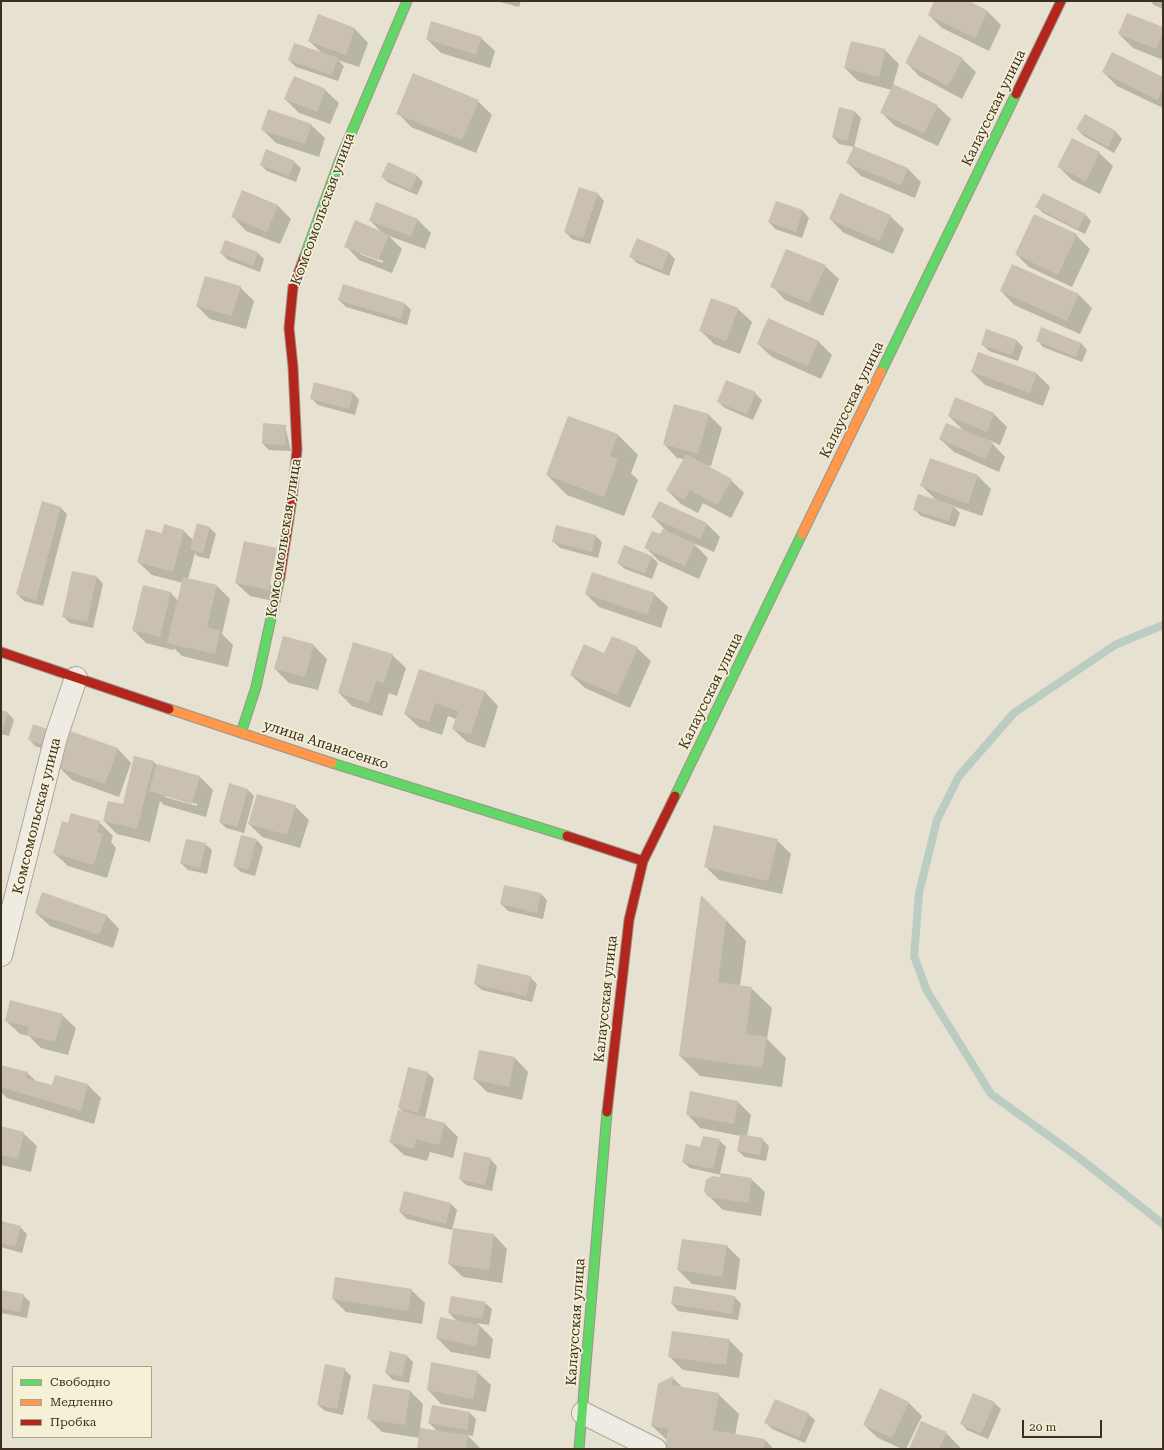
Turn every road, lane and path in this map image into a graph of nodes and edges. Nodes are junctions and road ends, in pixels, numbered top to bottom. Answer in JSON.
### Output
{"nodes":[{"id":1,"x":407,"y":1,"type":"edge"},
{"id":2,"x":1061,"y":1,"type":"edge"},
{"id":3,"x":1,"y":652,"type":"edge"},
{"id":4,"x":76,"y":678,"type":"junction"},
{"id":5,"x":241,"y":733,"type":"junction"},
{"id":6,"x":643,"y":862,"type":"junction"},
{"id":7,"x":1,"y":955,"type":"edge"},
{"id":8,"x":584,"y":1413,"type":"junction"},
{"id":9,"x":579,"y":1449,"type":"edge"},
{"id":10,"x":655,"y":1449,"type":"edge"}],
"edges":[{"from":1,"to":5,"type":"street","name":"Комсомольская улица"},
{"from":2,"to":6,"type":"street","name":"Калаусская улица"},
{"from":3,"to":4,"type":"street","name":"улица Апанасенко"},
{"from":4,"to":5,"type":"street","name":"улица Апанасенко"},
{"from":4,"to":7,"type":"street","name":"Комсомольская улица"},
{"from":5,"to":6,"type":"street","name":"улица Апанасенко"},
{"from":6,"to":8,"type":"street","name":"Калаусская улица"},
{"from":8,"to":9,"type":"street","name":"Калаусская улица"},
{"from":8,"to":10,"type":"street"}]}
